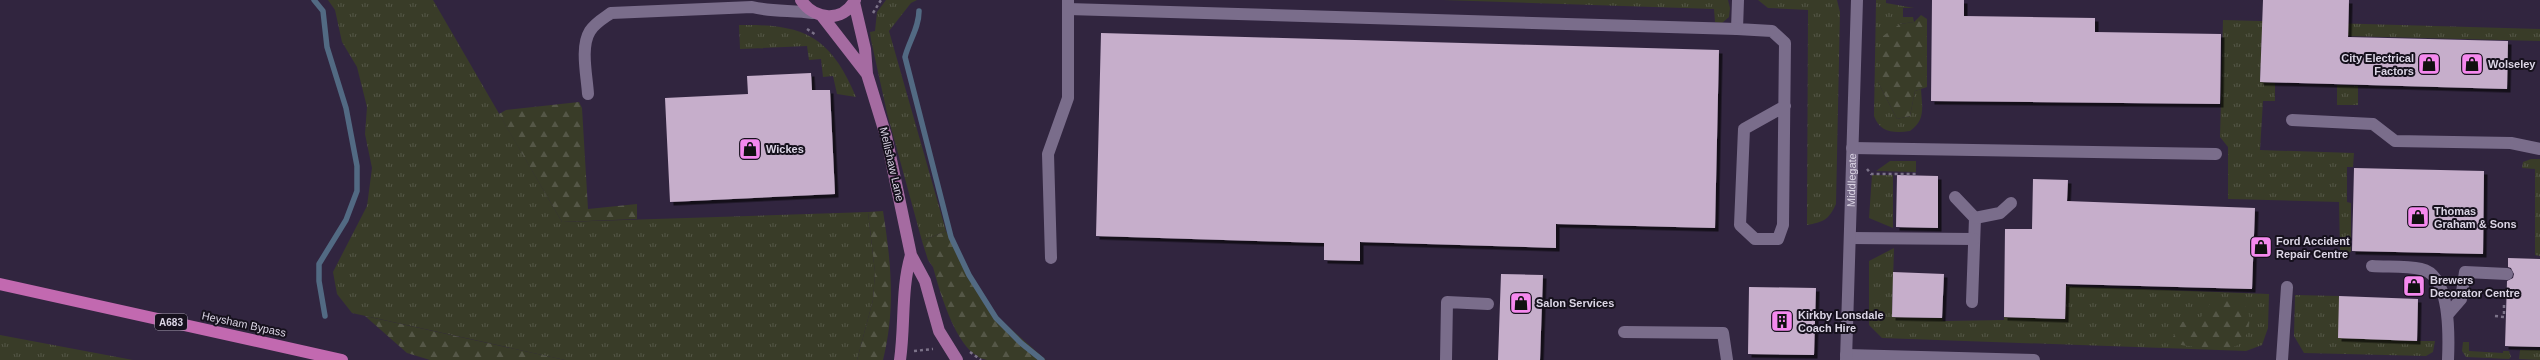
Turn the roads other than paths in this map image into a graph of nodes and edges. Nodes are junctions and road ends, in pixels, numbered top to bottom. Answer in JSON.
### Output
{"nodes":[{"id":1,"x":801,"y":0,"type":"edge"},
{"id":2,"x":1738,"y":0,"type":"edge"},
{"id":3,"x":1857,"y":0,"type":"edge"},
{"id":4,"x":855,"y":1,"type":"edge"},
{"id":5,"x":756,"y":4,"type":"edge"},
{"id":6,"x":1068,"y":4,"type":"edge"},
{"id":7,"x":818,"y":14,"type":"junction"},
{"id":8,"x":1737,"y":28,"type":"junction"},
{"id":9,"x":867,"y":74,"type":"junction"},
{"id":10,"x":588,"y":94,"type":"dead end"},
{"id":11,"x":1785,"y":106,"type":"junction"},
{"id":12,"x":2292,"y":120,"type":"dead end"},
{"id":13,"x":1852,"y":148,"type":"junction"},
{"id":14,"x":2540,"y":149,"type":"edge"},
{"id":15,"x":2216,"y":154,"type":"dead end"},
{"id":16,"x":1955,"y":196,"type":"dead end"},
{"id":17,"x":2011,"y":203,"type":"dead end"},
{"id":18,"x":1975,"y":218,"type":"junction"},
{"id":19,"x":1850,"y":238,"type":"junction"},
{"id":20,"x":1974,"y":239,"type":"junction"},
{"id":21,"x":910,"y":255,"type":"junction"},
{"id":22,"x":1051,"y":258,"type":"dead end"},
{"id":23,"x":2372,"y":266,"type":"dead end"},
{"id":24,"x":2507,"y":274,"type":"dead end"},
{"id":25,"x":0,"y":284,"type":"edge"},
{"id":26,"x":2287,"y":287,"type":"dead end"},
{"id":27,"x":1972,"y":302,"type":"dead end"},
{"id":28,"x":1488,"y":304,"type":"dead end"},
{"id":29,"x":2448,"y":314,"type":"junction"},
{"id":30,"x":1624,"y":332,"type":"dead end"},
{"id":31,"x":1846,"y":358,"type":"edge"},
{"id":32,"x":1962,"y":359,"type":"edge"},
{"id":33,"x":1999,"y":359,"type":"edge"},
{"id":34,"x":342,"y":360,"type":"edge"},
{"id":35,"x":900,"y":360,"type":"edge"},
{"id":36,"x":958,"y":360,"type":"edge"},
{"id":37,"x":1446,"y":360,"type":"edge"},
{"id":38,"x":1727,"y":360,"type":"edge"},
{"id":39,"x":2034,"y":360,"type":"edge"},
{"id":40,"x":2282,"y":360,"type":"edge"},
{"id":41,"x":2448,"y":360,"type":"edge"}],
"edges":[{"from":1,"to":7,"type":"main road","name":"Mellishaw Lane"},
{"from":2,"to":8,"type":"street"},
{"from":3,"to":13,"type":"street","name":"Middlegate"},
{"from":4,"to":7,"type":"main road"},
{"from":4,"to":9,"type":"main road","name":"Mellishaw Lane"},
{"from":5,"to":7,"type":"street"},
{"from":5,"to":10,"type":"street"},
{"from":6,"to":8,"type":"street"},
{"from":6,"to":22,"type":"street"},
{"from":7,"to":9,"type":"main road","name":"Mellishaw Lane"},
{"from":8,"to":11,"type":"street"},
{"from":9,"to":21,"type":"main road","name":"Mellishaw Lane"},
{"from":11,"to":11,"type":"street"},
{"from":12,"to":14,"type":"street"},
{"from":13,"to":15,"type":"street"},
{"from":13,"to":19,"type":"street","name":"Middlegate"},
{"from":16,"to":18,"type":"street"},
{"from":17,"to":18,"type":"street"},
{"from":18,"to":20,"type":"street"},
{"from":19,"to":20,"type":"street"},
{"from":19,"to":31,"type":"street","name":"Middlegate"},
{"from":20,"to":27,"type":"street"},
{"from":21,"to":35,"type":"main road","name":"Mellishaw Lane"},
{"from":21,"to":36,"type":"main road","name":"Mellishaw Lane"},
{"from":23,"to":29,"type":"street"},
{"from":24,"to":29,"type":"street"},
{"from":25,"to":34,"type":"highway","name":"Heysham Bypass","number":"A683"},
{"from":26,"to":40,"type":"street"},
{"from":28,"to":37,"type":"street"},
{"from":29,"to":41,"type":"street"},
{"from":30,"to":38,"type":"street"},
{"from":31,"to":32,"type":"street"},
{"from":32,"to":33,"type":"street"},
{"from":33,"to":39,"type":"street"}]}
